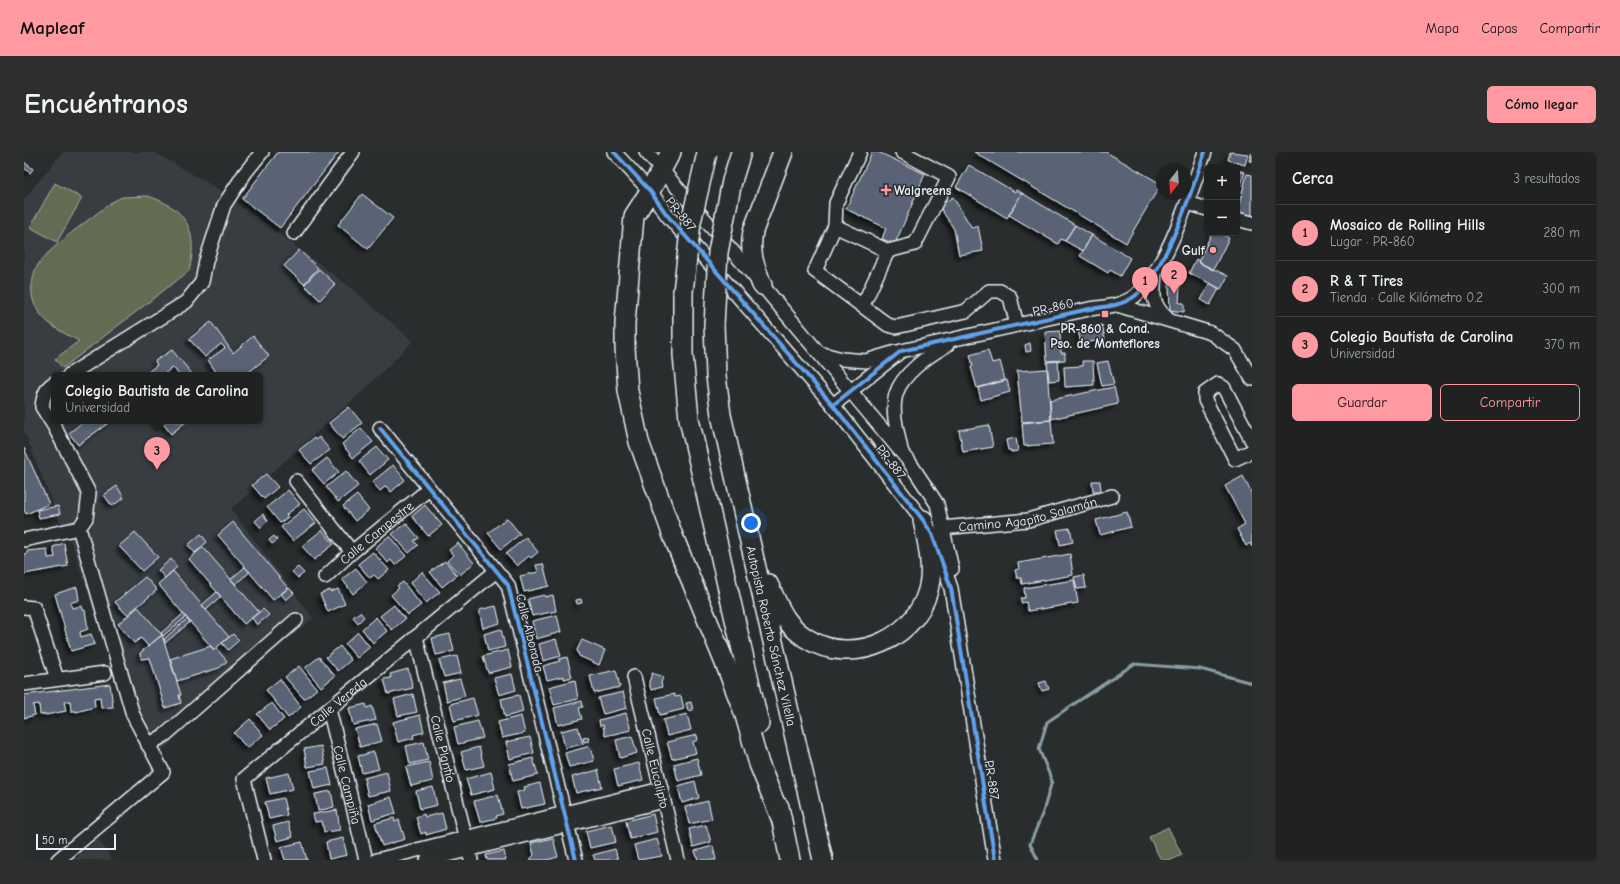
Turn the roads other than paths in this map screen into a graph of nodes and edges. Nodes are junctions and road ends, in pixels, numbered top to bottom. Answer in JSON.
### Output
{"nodes":[{"id":1,"x":262,"y":152,"type":"edge"},
{"id":2,"x":353,"y":152,"type":"edge"},
{"id":3,"x":614,"y":152,"type":"edge"},
{"id":4,"x":646,"y":152,"type":"edge"},
{"id":5,"x":671,"y":152,"type":"edge"},
{"id":6,"x":707,"y":152,"type":"edge"},
{"id":7,"x":741,"y":152,"type":"edge"},
{"id":8,"x":783,"y":152,"type":"edge"},
{"id":9,"x":860,"y":152,"type":"edge"},
{"id":10,"x":902,"y":152,"type":"edge"},
{"id":11,"x":1205,"y":152,"type":"edge"},
{"id":12,"x":663,"y":169,"type":"junction"},
{"id":13,"x":650,"y":191,"type":"junction"},
{"id":14,"x":1188,"y":203,"type":"junction"},
{"id":15,"x":1204,"y":208,"type":"edge"},
{"id":16,"x":1240,"y":220,"type":"edge"},
{"id":17,"x":1252,"y":223,"type":"edge"},
{"id":18,"x":834,"y":226,"type":"junction"},
{"id":19,"x":294,"y":233,"type":"dead end"},
{"id":20,"x":888,"y":251,"type":"junction"},
{"id":21,"x":1156,"y":269,"type":"junction"},
{"id":22,"x":762,"y":285,"type":"junction"},
{"id":23,"x":863,"y":305,"type":"junction"},
{"id":24,"x":1118,"y":305,"type":"junction"},
{"id":25,"x":1170,"y":320,"type":"junction"},
{"id":26,"x":1017,"y":325,"type":"junction"},
{"id":27,"x":958,"y":338,"type":"junction"},
{"id":28,"x":901,"y":351,"type":"junction"},
{"id":29,"x":819,"y":353,"type":"junction"},
{"id":30,"x":74,"y":372,"type":"edge"},
{"id":31,"x":1252,"y":379,"type":"edge"},
{"id":32,"x":51,"y":384,"type":"edge"},
{"id":33,"x":851,"y":391,"type":"junction"},
{"id":34,"x":833,"y":405,"type":"junction"},
{"id":35,"x":51,"y":421,"type":"edge"},
{"id":36,"x":53,"y":424,"type":"edge"},
{"id":37,"x":380,"y":428,"type":"dead end"},
{"id":38,"x":1252,"y":441,"type":"edge"},
{"id":39,"x":1252,"y":451,"type":"edge"},
{"id":40,"x":902,"y":452,"type":"junction"},
{"id":41,"x":296,"y":481,"type":"dead end"},
{"id":42,"x":429,"y":489,"type":"junction"},
{"id":43,"x":1112,"y":496,"type":"dead end"},
{"id":44,"x":923,"y":520,"type":"junction"},
{"id":45,"x":79,"y":528,"type":"junction"},
{"id":46,"x":942,"y":528,"type":"junction"},
{"id":47,"x":24,"y":540,"type":"edge"},
{"id":48,"x":352,"y":552,"type":"junction"},
{"id":49,"x":754,"y":555,"type":"junction"},
{"id":50,"x":495,"y":572,"type":"junction"},
{"id":51,"x":325,"y":577,"type":"dead end"},
{"id":52,"x":24,"y":607,"type":"edge"},
{"id":53,"x":955,"y":611,"type":"junction"},
{"id":54,"x":296,"y":620,"type":"dead end"},
{"id":55,"x":416,"y":637,"type":"junction"},
{"id":56,"x":105,"y":673,"type":"dead end"},
{"id":57,"x":634,"y":677,"type":"dead end"},
{"id":58,"x":25,"y":680,"type":"edge"},
{"id":59,"x":57,"y":680,"type":"junction"},
{"id":60,"x":329,"y":709,"type":"junction"},
{"id":61,"x":148,"y":745,"type":"junction"},
{"id":62,"x":662,"y":795,"type":"junction"},
{"id":63,"x":782,"y":818,"type":"junction"},
{"id":64,"x":566,"y":819,"type":"junction"},
{"id":65,"x":469,"y":849,"type":"edge"},
{"id":66,"x":58,"y":860,"type":"edge"},
{"id":67,"x":264,"y":860,"type":"edge"},
{"id":68,"x":366,"y":860,"type":"edge"},
{"id":69,"x":377,"y":860,"type":"edge"},
{"id":70,"x":427,"y":860,"type":"edge"},
{"id":71,"x":576,"y":860,"type":"edge"},
{"id":72,"x":678,"y":860,"type":"edge"},
{"id":73,"x":790,"y":860,"type":"edge"},
{"id":74,"x":823,"y":860,"type":"edge"},
{"id":75,"x":995,"y":860,"type":"edge"}],
"edges":[{"from":1,"to":30,"type":"street"},
{"from":2,"to":19,"type":"street"},
{"from":3,"to":13,"type":"street","name":"PR-887"},
{"from":4,"to":12,"type":"street","name":"PR-887"},
{"from":5,"to":12,"type":"highway"},
{"from":6,"to":63,"type":"highway","bridge":true},
{"from":7,"to":49,"type":"highway","name":"Autopista Roberto Sánchez Vilella","bridge":true},
{"from":8,"to":22,"type":"highway"},
{"from":9,"to":18,"type":"street"},
{"from":10,"to":20,"type":"street"},
{"from":11,"to":14,"type":"street","name":"PR-860","number":"PR-860"},
{"from":12,"to":13,"type":"highway"},
{"from":12,"to":22,"type":"street","name":"PR-887"},
{"from":13,"to":34,"type":"street","name":"PR-887"},
{"from":13,"to":63,"type":"highway"},
{"from":14,"to":15,"type":"street"},
{"from":14,"to":21,"type":"street","name":"PR-860","number":"PR-860"},
{"from":16,"to":17,"type":"street"},
{"from":18,"to":20,"type":"street"},
{"from":18,"to":23,"type":"street"},
{"from":20,"to":23,"type":"street"},
{"from":21,"to":24,"type":"street","name":"PR-860","number":"PR-860"},
{"from":21,"to":25,"type":"street"},
{"from":22,"to":29,"type":"street","name":"PR-887"},
{"from":23,"to":26,"type":"street"},
{"from":24,"to":25,"type":"street"},
{"from":24,"to":26,"type":"street","name":"PR-860","number":"PR-860"},
{"from":25,"to":31,"type":"street"},
{"from":26,"to":27,"type":"street","name":"PR-860","number":"PR-860"},
{"from":27,"to":28,"type":"street","name":"PR-860","number":"PR-860"},
{"from":27,"to":40,"type":"street"},
{"from":28,"to":29,"type":"street"},
{"from":28,"to":33,"type":"street","name":"PR-860","number":"PR-860"},
{"from":29,"to":33,"type":"street","name":"PR-887"},
{"from":32,"to":35,"type":"street"},
{"from":33,"to":34,"type":"street","name":"PR-860","number":"PR-860"},
{"from":33,"to":40,"type":"street","name":"PR-887"},
{"from":34,"to":44,"type":"street","name":"PR-887"},
{"from":36,"to":45,"type":"street"},
{"from":37,"to":42,"type":"street","name":"Calle Alborada"},
{"from":38,"to":39,"type":"street"},
{"from":40,"to":46,"type":"street","name":"PR-887"},
{"from":41,"to":48,"type":"street"},
{"from":42,"to":48,"type":"street","name":"Calle Campestre"},
{"from":42,"to":50,"type":"street","name":"Calle Alborada"},
{"from":43,"to":46,"type":"street","name":"Camino Agapito Salamán"},
{"from":44,"to":49,"type":"highway"},
{"from":44,"to":53,"type":"street","name":"PR-887"},
{"from":45,"to":47,"type":"street"},
{"from":45,"to":61,"type":"street"},
{"from":46,"to":53,"type":"street","name":"PR-887"},
{"from":48,"to":51,"type":"street","name":"Calle Campestre"},
{"from":49,"to":74,"type":"highway","name":"Autopista Roberto Sánchez Vilella"},
{"from":50,"to":55,"type":"street","name":"Calle Vereda"},
{"from":50,"to":64,"type":"street","name":"Calle Alborada"},
{"from":52,"to":59,"type":"street"},
{"from":53,"to":75,"type":"street","name":"PR-887"},
{"from":54,"to":61,"type":"street"},
{"from":55,"to":60,"type":"street","name":"Calle Vereda"},
{"from":55,"to":65,"type":"street","name":"Calle Plantío"},
{"from":56,"to":59,"type":"street"},
{"from":57,"to":62,"type":"street","name":"Calle Eucalipto"},
{"from":58,"to":59,"type":"street"},
{"from":60,"to":67,"type":"street","name":"Calle Vereda"},
{"from":60,"to":68,"type":"street","name":"Calle Campiña"},
{"from":61,"to":66,"type":"street"},
{"from":62,"to":64,"type":"street"},
{"from":62,"to":72,"type":"street","name":"Calle Eucalipto"},
{"from":63,"to":73,"type":"highway"},
{"from":64,"to":65,"type":"street"},
{"from":64,"to":71,"type":"street","name":"Calle Alborada"},
{"from":65,"to":69,"type":"street"},
{"from":65,"to":70,"type":"street"}]}
